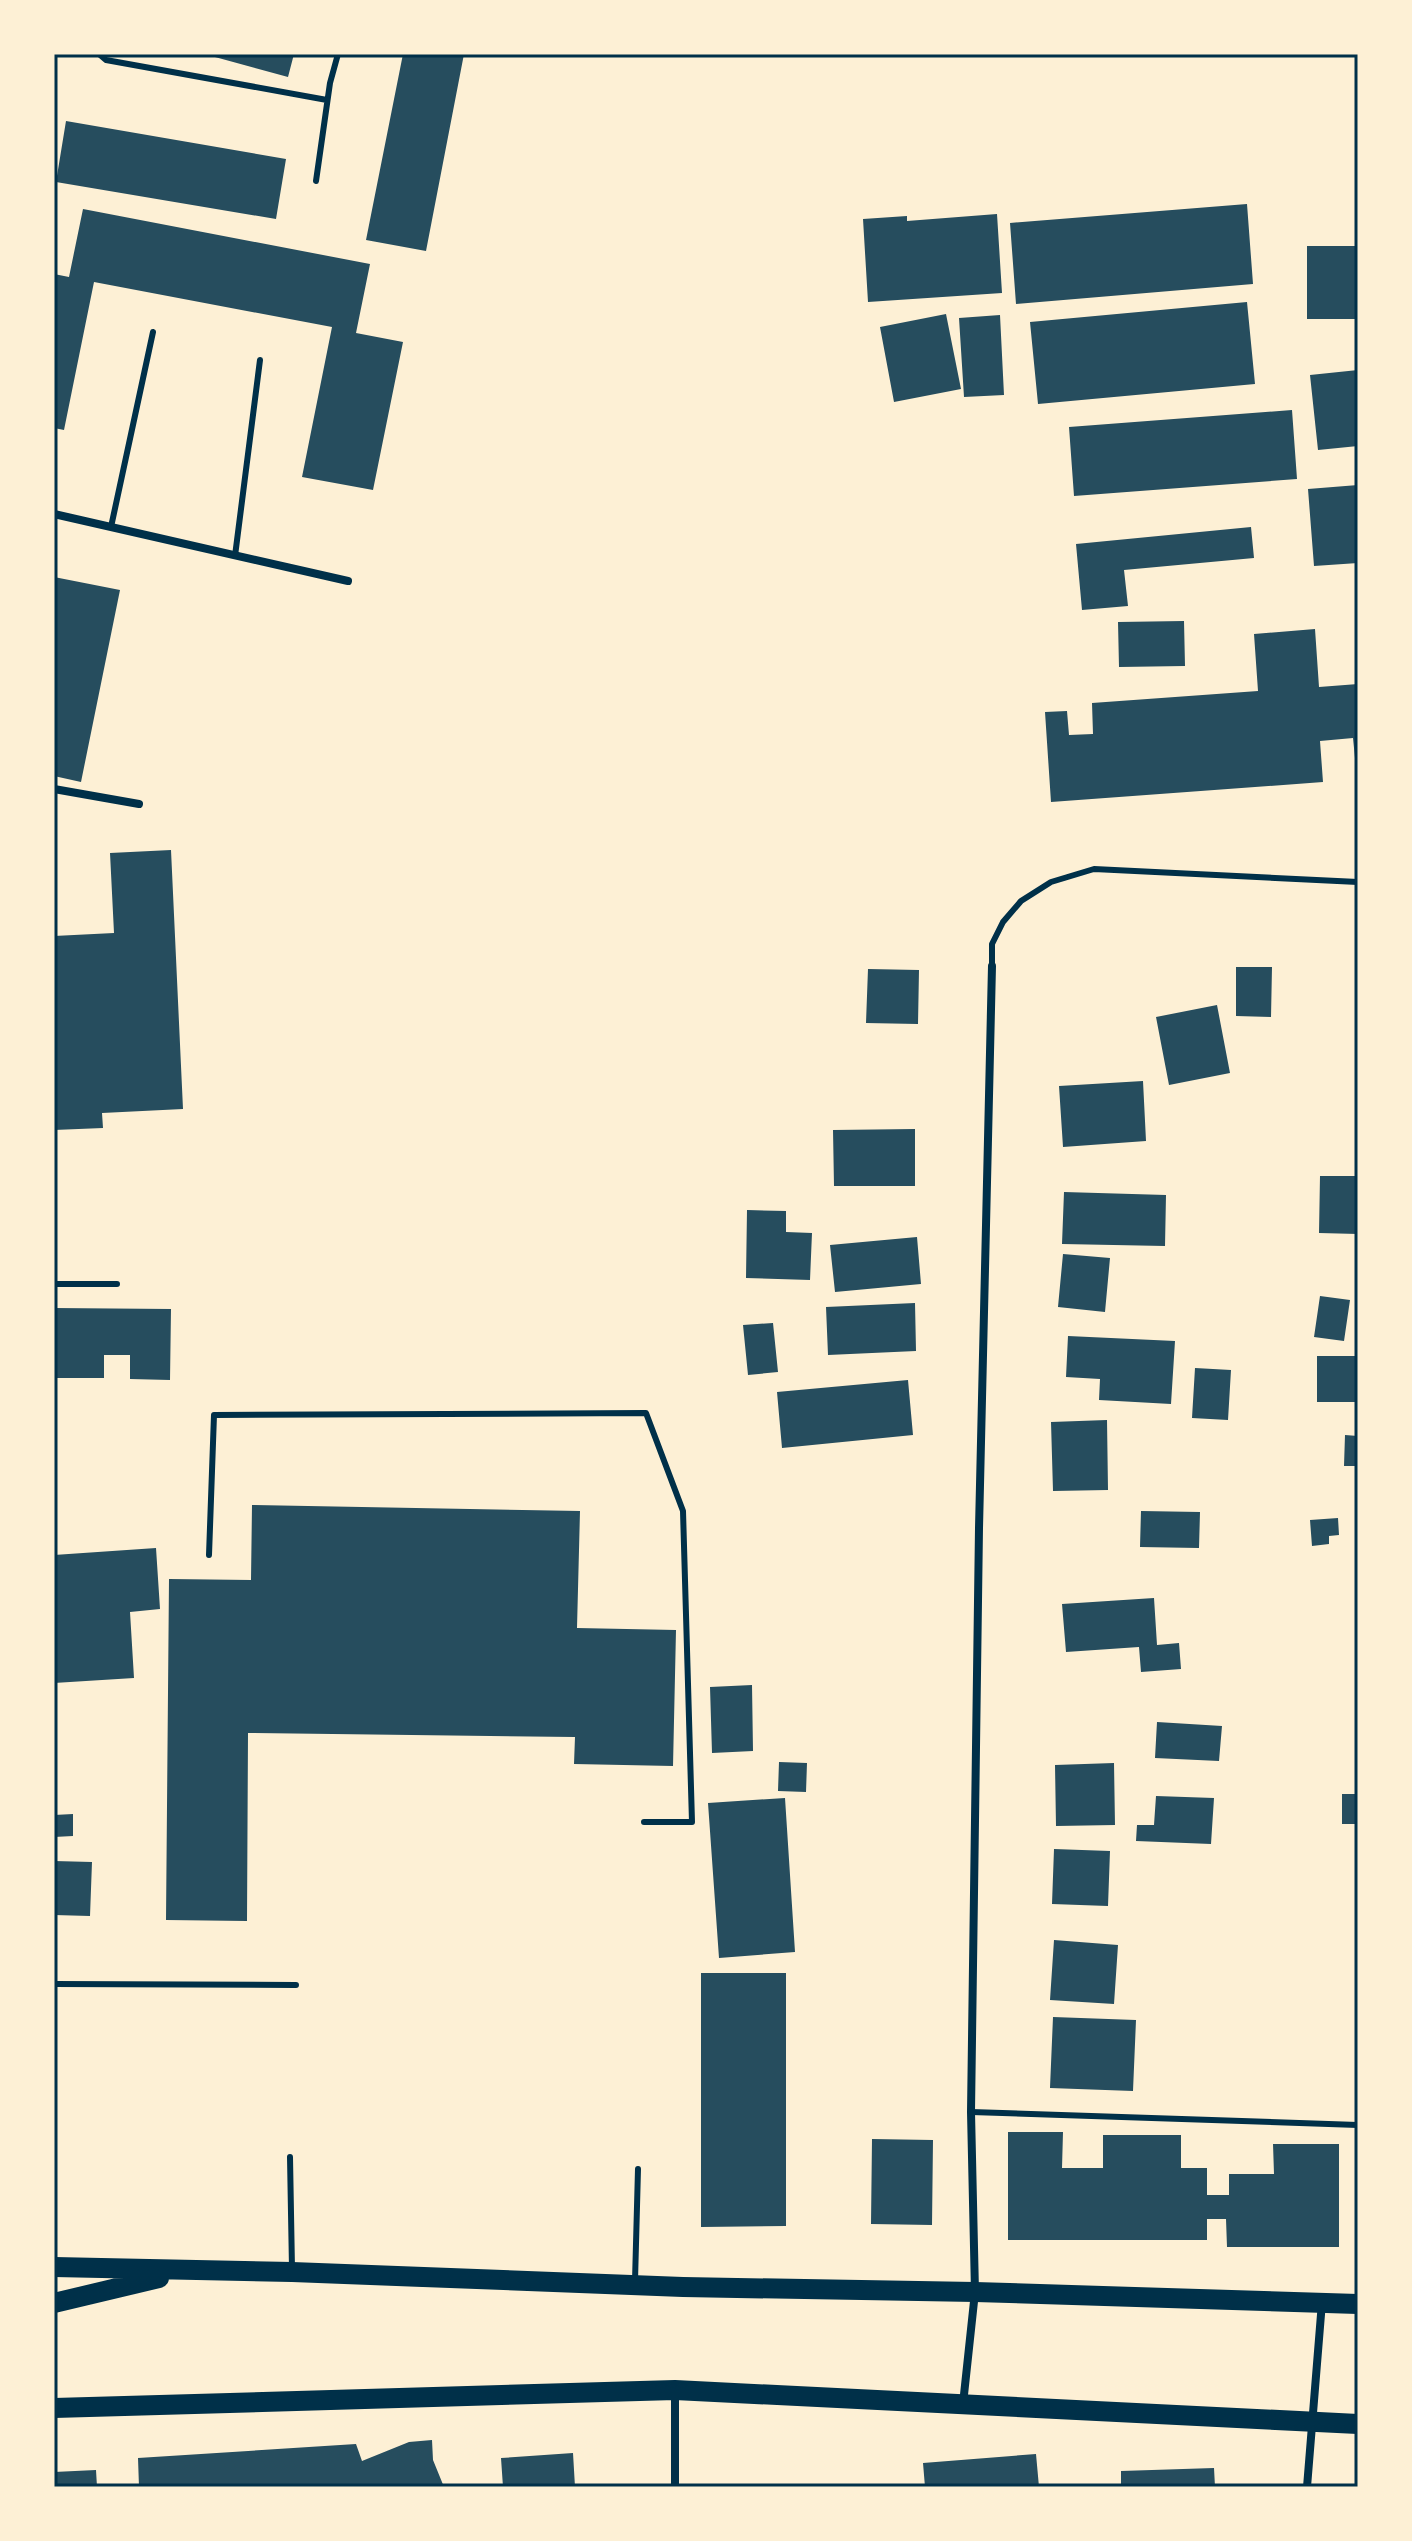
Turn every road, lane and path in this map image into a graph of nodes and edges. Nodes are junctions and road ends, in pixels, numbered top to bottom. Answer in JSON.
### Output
{"nodes":[{"id":1,"x":99,"y":54,"type":"edge"},
{"id":2,"x":338,"y":54,"type":"edge"},
{"id":3,"x":327,"y":100,"type":"junction"},
{"id":4,"x":316,"y":181,"type":"dead end"},
{"id":5,"x":153,"y":332,"type":"dead end"},
{"id":6,"x":260,"y":360,"type":"dead end"},
{"id":7,"x":54,"y":514,"type":"edge"},
{"id":8,"x":111,"y":527,"type":"junction"},
{"id":9,"x":235,"y":556,"type":"junction"},
{"id":10,"x":348,"y":581,"type":"dead end"},
{"id":11,"x":54,"y":789,"type":"edge"},
{"id":12,"x":139,"y":804,"type":"dead end"},
{"id":13,"x":1358,"y":882,"type":"edge"},
{"id":14,"x":992,"y":966,"type":"joint"},
{"id":15,"x":54,"y":1284,"type":"edge"},
{"id":16,"x":117,"y":1284,"type":"dead end"},
{"id":17,"x":209,"y":1555,"type":"dead end"},
{"id":18,"x":644,"y":1822,"type":"dead end"},
{"id":19,"x":54,"y":1984,"type":"edge"},
{"id":20,"x":296,"y":1985,"type":"dead end"},
{"id":21,"x":971,"y":2112,"type":"junction"},
{"id":22,"x":1358,"y":2125,"type":"edge"},
{"id":23,"x":290,"y":2157,"type":"dead end"},
{"id":24,"x":638,"y":2169,"type":"dead end"},
{"id":25,"x":54,"y":2267,"type":"edge"},
{"id":26,"x":186,"y":2271,"type":"junction"},
{"id":27,"x":292,"y":2272,"type":"junction"},
{"id":28,"x":635,"y":2285,"type":"junction"},
{"id":29,"x":975,"y":2292,"type":"junction"},
{"id":30,"x":1322,"y":2302,"type":"junction"},
{"id":31,"x":54,"y":2303,"type":"edge"},
{"id":32,"x":1358,"y":2304,"type":"edge"},
{"id":33,"x":675,"y":2390,"type":"junction"},
{"id":34,"x":963,"y":2404,"type":"junction"},
{"id":35,"x":54,"y":2408,"type":"edge"},
{"id":36,"x":1311,"y":2422,"type":"junction"},
{"id":37,"x":1358,"y":2424,"type":"edge"},
{"id":38,"x":675,"y":2487,"type":"edge"},
{"id":39,"x":1307,"y":2487,"type":"edge"}],
"edges":[{"from":1,"to":3,"type":"lane"},
{"from":2,"to":3,"type":"lane"},
{"from":3,"to":4,"type":"lane"},
{"from":5,"to":8,"type":"lane"},
{"from":6,"to":9,"type":"lane"},
{"from":7,"to":8,"type":"street"},
{"from":8,"to":9,"type":"street"},
{"from":9,"to":10,"type":"street"},
{"from":11,"to":12,"type":"street"},
{"from":13,"to":14,"type":"lane"},
{"from":14,"to":21,"type":"street"},
{"from":15,"to":16,"type":"lane"},
{"from":17,"to":18,"type":"lane"},
{"from":19,"to":20,"type":"lane"},
{"from":21,"to":22,"type":"lane"},
{"from":21,"to":29,"type":"street"},
{"from":23,"to":27,"type":"lane"},
{"from":24,"to":28,"type":"lane"},
{"from":25,"to":26,"type":"main road"},
{"from":26,"to":27,"type":"main road"},
{"from":26,"to":31,"type":"main road"},
{"from":27,"to":28,"type":"main road"},
{"from":28,"to":29,"type":"main road"},
{"from":29,"to":30,"type":"main road"},
{"from":29,"to":34,"type":"street"},
{"from":30,"to":32,"type":"main road"},
{"from":30,"to":36,"type":"street"},
{"from":33,"to":34,"type":"main road"},
{"from":33,"to":35,"type":"main road"},
{"from":33,"to":38,"type":"street"},
{"from":34,"to":36,"type":"main road"},
{"from":36,"to":37,"type":"main road"},
{"from":36,"to":39,"type":"street"}]}
